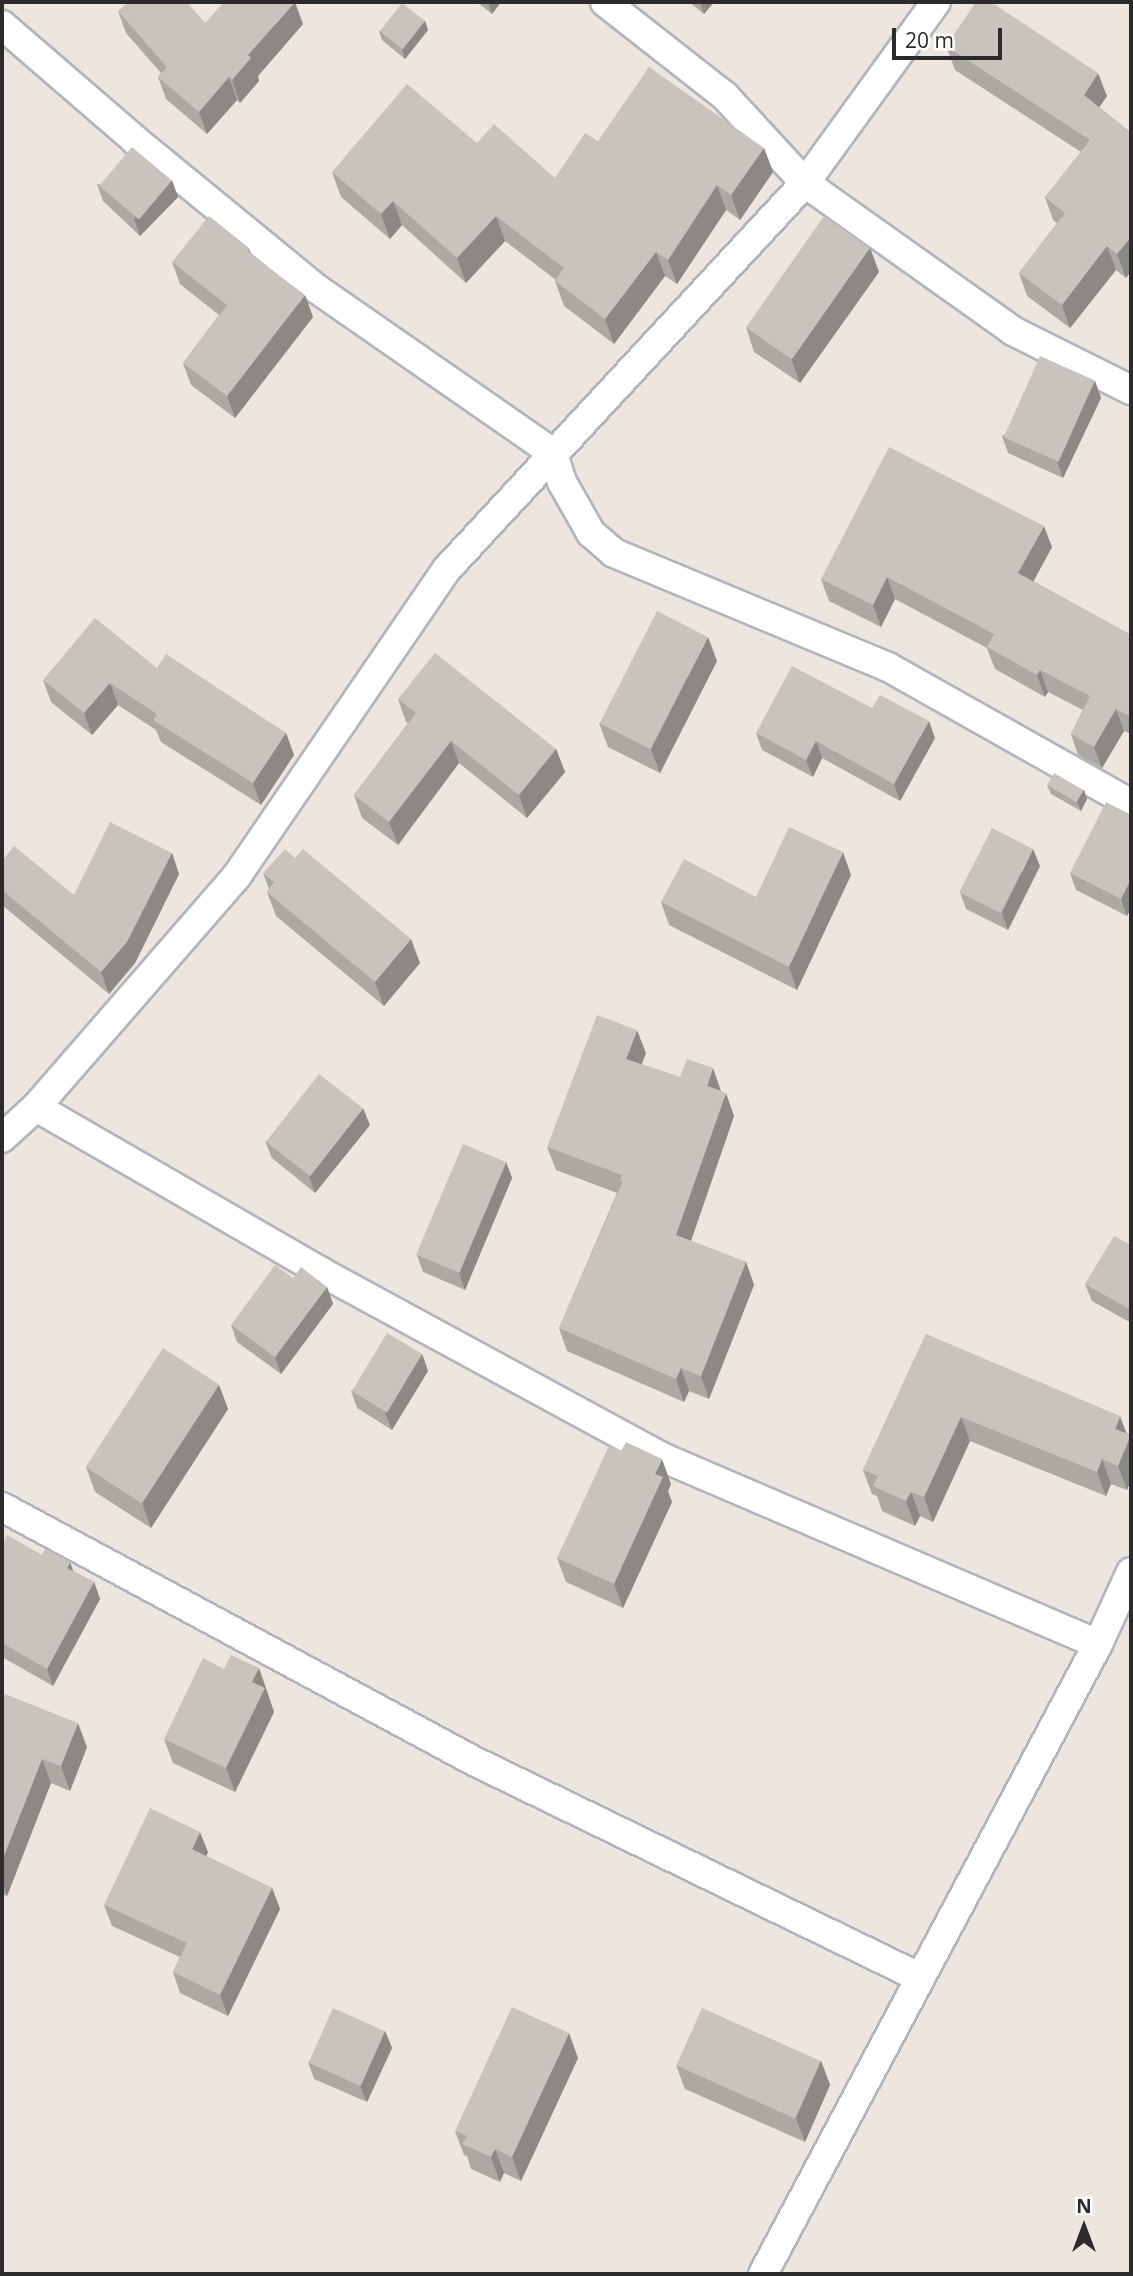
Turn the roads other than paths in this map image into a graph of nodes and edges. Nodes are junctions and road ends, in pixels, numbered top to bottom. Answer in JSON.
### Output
{"nodes":[{"id":1,"x":605,"y":2,"type":"edge"},
{"id":2,"x":936,"y":2,"type":"edge"},
{"id":3,"x":2,"y":25,"type":"edge"},
{"id":4,"x":805,"y":183,"type":"junction"},
{"id":5,"x":1131,"y":390,"type":"edge"},
{"id":6,"x":552,"y":453,"type":"junction"},
{"id":7,"x":1131,"y":804,"type":"edge"},
{"id":8,"x":36,"y":1107,"type":"junction"},
{"id":9,"x":2,"y":1138,"type":"edge"},
{"id":10,"x":2,"y":1507,"type":"edge"},
{"id":11,"x":1131,"y":1572,"type":"edge"},
{"id":12,"x":1098,"y":1644,"type":"junction"},
{"id":13,"x":920,"y":1978,"type":"junction"},
{"id":14,"x":762,"y":2274,"type":"edge"}],
"edges":[{"from":1,"to":4,"type":"street"},
{"from":2,"to":4,"type":"street"},
{"from":3,"to":6,"type":"street"},
{"from":4,"to":5,"type":"street"},
{"from":4,"to":6,"type":"street"},
{"from":6,"to":7,"type":"street"},
{"from":6,"to":8,"type":"street"},
{"from":8,"to":9,"type":"street"},
{"from":8,"to":12,"type":"street"},
{"from":10,"to":13,"type":"street"},
{"from":11,"to":12,"type":"street"},
{"from":12,"to":13,"type":"street"},
{"from":13,"to":14,"type":"street"}]}
